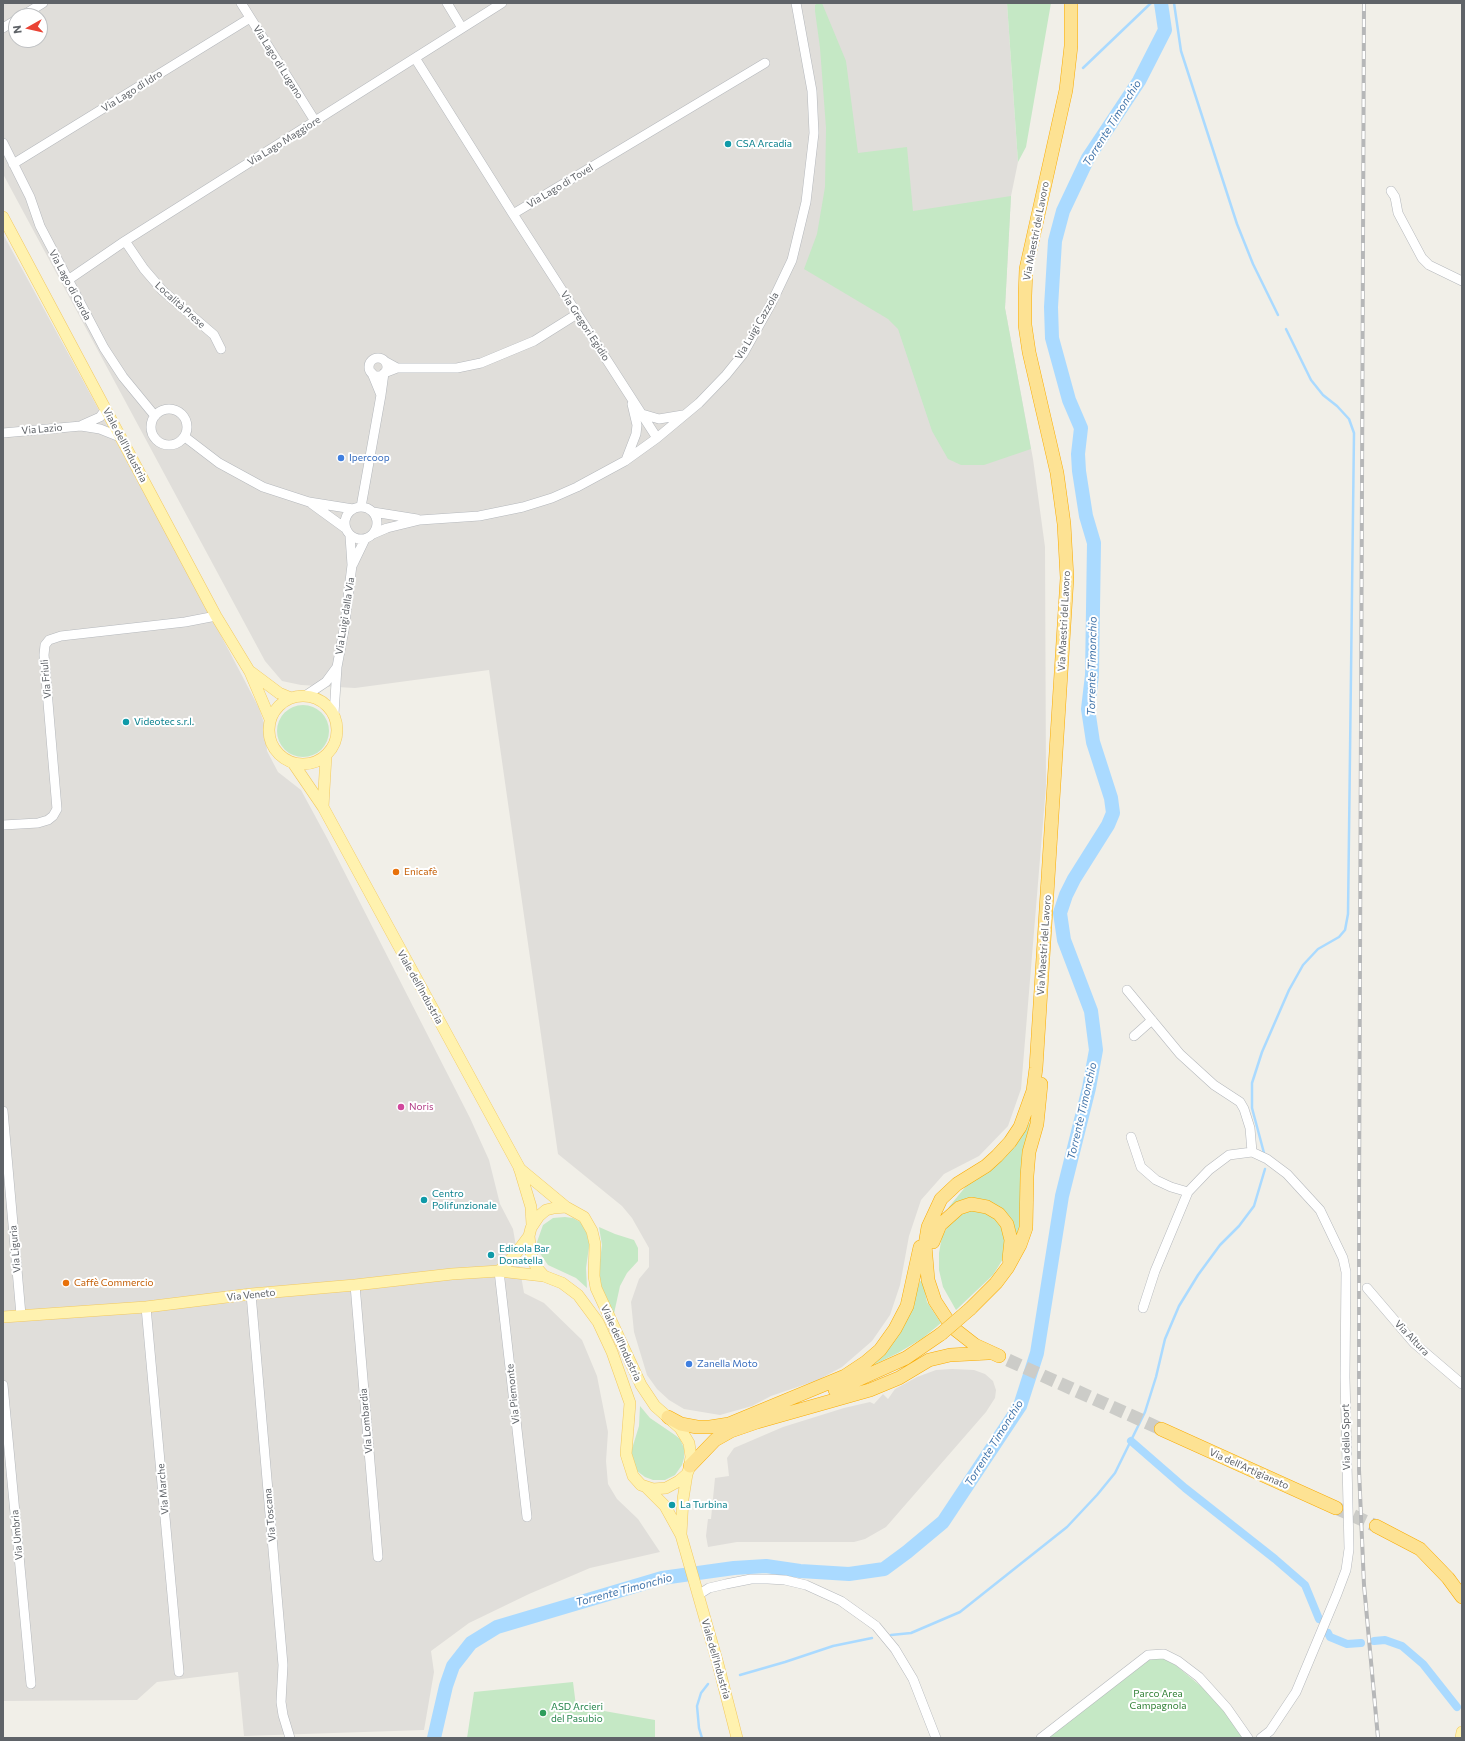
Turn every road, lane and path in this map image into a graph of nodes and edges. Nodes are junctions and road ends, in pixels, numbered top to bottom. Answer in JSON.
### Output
{"nodes":[{"id":1,"x":241,"y":3,"type":"edge"},
{"id":2,"x":447,"y":3,"type":"edge"},
{"id":3,"x":502,"y":3,"type":"edge"},
{"id":4,"x":796,"y":3,"type":"edge"},
{"id":5,"x":1071,"y":3,"type":"edge"},
{"id":6,"x":250,"y":18,"type":"junction"},
{"id":7,"x":462,"y":28,"type":"junction"},
{"id":8,"x":415,"y":58,"type":"junction"},
{"id":9,"x":765,"y":63,"type":"dead end"},
{"id":10,"x":315,"y":121,"type":"junction"},
{"id":11,"x":3,"y":143,"type":"edge"},
{"id":12,"x":13,"y":164,"type":"junction"},
{"id":13,"x":1391,"y":191,"type":"dead end"},
{"id":14,"x":513,"y":214,"type":"junction"},
{"id":15,"x":3,"y":217,"type":"edge"},
{"id":16,"x":125,"y":241,"type":"junction"},
{"id":17,"x":68,"y":280,"type":"junction"},
{"id":18,"x":1462,"y":281,"type":"edge"},
{"id":19,"x":577,"y":314,"type":"junction"},
{"id":20,"x":221,"y":349,"type":"dead end"},
{"id":21,"x":386,"y":362,"type":"junction"},
{"id":22,"x":396,"y":368,"type":"junction"},
{"id":23,"x":372,"y":373,"type":"junction"},
{"id":24,"x":384,"y":373,"type":"junction"},
{"id":25,"x":381,"y":395,"type":"junction"},
{"id":26,"x":630,"y":397,"type":"junction"},
{"id":27,"x":106,"y":409,"type":"junction"},
{"id":28,"x":642,"y":414,"type":"junction"},
{"id":29,"x":685,"y":414,"type":"junction"},
{"id":30,"x":156,"y":416,"type":"junction"},
{"id":31,"x":81,"y":426,"type":"junction"},
{"id":32,"x":3,"y":433,"type":"edge"},
{"id":33,"x":120,"y":437,"type":"junction"},
{"id":34,"x":185,"y":437,"type":"junction"},
{"id":35,"x":657,"y":438,"type":"junction"},
{"id":36,"x":625,"y":461,"type":"junction"},
{"id":37,"x":309,"y":502,"type":"junction"},
{"id":38,"x":357,"y":508,"type":"junction"},
{"id":39,"x":373,"y":512,"type":"junction"},
{"id":40,"x":420,"y":520,"type":"junction"},
{"id":41,"x":345,"y":528,"type":"junction"},
{"id":42,"x":373,"y":534,"type":"junction"},
{"id":43,"x":350,"y":536,"type":"junction"},
{"id":44,"x":365,"y":539,"type":"junction"},
{"id":45,"x":352,"y":566,"type":"junction"},
{"id":46,"x":216,"y":616,"type":"junction"},
{"id":47,"x":337,"y":668,"type":"junction"},
{"id":48,"x":250,"y":672,"type":"junction"},
{"id":49,"x":305,"y":696,"type":"junction"},
{"id":50,"x":291,"y":698,"type":"junction"},
{"id":51,"x":334,"y":714,"type":"junction"},
{"id":52,"x":270,"y":719,"type":"junction"},
{"id":53,"x":326,"y":756,"type":"junction"},
{"id":54,"x":293,"y":764,"type":"junction"},
{"id":55,"x":323,"y":807,"type":"junction"},
{"id":56,"x":3,"y":825,"type":"edge"},
{"id":57,"x":1041,"y":986,"type":"junction"},
{"id":58,"x":1127,"y":990,"type":"dead end"},
{"id":59,"x":1152,"y":1020,"type":"junction"},
{"id":60,"x":1134,"y":1036,"type":"dead end"},
{"id":61,"x":3,"y":1111,"type":"edge"},
{"id":62,"x":1131,"y":1137,"type":"dead end"},
{"id":63,"x":1259,"y":1156,"type":"junction"},
{"id":64,"x":519,"y":1167,"type":"junction"},
{"id":65,"x":970,"y":1175,"type":"junction"},
{"id":66,"x":1188,"y":1192,"type":"junction"},
{"id":67,"x":940,"y":1199,"type":"junction"},
{"id":68,"x":566,"y":1207,"type":"junction"},
{"id":69,"x":531,"y":1231,"type":"junction"},
{"id":70,"x":933,"y":1242,"type":"junction"},
{"id":71,"x":1008,"y":1267,"type":"junction"},
{"id":72,"x":499,"y":1271,"type":"junction"},
{"id":73,"x":544,"y":1276,"type":"junction"},
{"id":74,"x":355,"y":1285,"type":"junction"},
{"id":75,"x":1367,"y":1288,"type":"dead end"},
{"id":76,"x":251,"y":1294,"type":"junction"},
{"id":77,"x":146,"y":1307,"type":"junction"},
{"id":78,"x":1143,"y":1308,"type":"dead end"},
{"id":79,"x":21,"y":1316,"type":"junction"},
{"id":80,"x":3,"y":1317,"type":"edge"},
{"id":81,"x":1000,"y":1356,"type":"junction"},
{"id":82,"x":1462,"y":1384,"type":"edge"},
{"id":83,"x":3,"y":1385,"type":"edge"},
{"id":84,"x":668,"y":1417,"type":"junction"},
{"id":85,"x":730,"y":1427,"type":"junction"},
{"id":86,"x":1161,"y":1429,"type":"tunnel mouth"},
{"id":87,"x":688,"y":1470,"type":"junction"},
{"id":88,"x":647,"y":1488,"type":"junction"},
{"id":89,"x":1336,"y":1508,"type":"tunnel mouth"},
{"id":90,"x":527,"y":1517,"type":"dead end"},
{"id":91,"x":1376,"y":1526,"type":"tunnel mouth"},
{"id":92,"x":681,"y":1535,"type":"junction"},
{"id":93,"x":378,"y":1557,"type":"dead end"},
{"id":94,"x":697,"y":1592,"type":"junction"},
{"id":95,"x":1462,"y":1597,"type":"edge"},
{"id":96,"x":179,"y":1672,"type":"dead end"},
{"id":97,"x":31,"y":1684,"type":"dead end"},
{"id":98,"x":1462,"y":1732,"type":"edge"},
{"id":99,"x":290,"y":1736,"type":"edge"},
{"id":100,"x":737,"y":1738,"type":"edge"},
{"id":101,"x":936,"y":1738,"type":"edge"},
{"id":102,"x":1041,"y":1738,"type":"edge"},
{"id":103,"x":1248,"y":1738,"type":"edge"},
{"id":104,"x":1261,"y":1738,"type":"edge"},
{"id":105,"x":1461,"y":1738,"type":"edge"}],
"edges":[{"from":1,"to":6,"type":"street","name":"Via Lago di Lugano"},
{"from":2,"to":7,"type":"street"},
{"from":3,"to":7,"type":"street","name":"Via Lago Maggiore"},
{"from":4,"to":29,"type":"street","name":"Via Luigi Cazzola"},
{"from":5,"to":57,"type":"highway","name":"Via Maestri del Lavoro"},
{"from":6,"to":10,"type":"street","name":"Via Lago di Lugano"},
{"from":6,"to":12,"type":"street","name":"Via Lago di Idro"},
{"from":7,"to":8,"type":"street","name":"Via Lago Maggiore"},
{"from":8,"to":10,"type":"street","name":"Via Lago Maggiore"},
{"from":8,"to":14,"type":"street"},
{"from":9,"to":14,"type":"street","name":"Via Lago di Tovel"},
{"from":10,"to":16,"type":"street","name":"Via Lago Maggiore"},
{"from":11,"to":12,"type":"street","name":"Via Lago di Garda"},
{"from":12,"to":17,"type":"street","name":"Via Lago di Garda"},
{"from":13,"to":18,"type":"street"},
{"from":14,"to":19,"type":"street","name":"Via Gregori Egidio"},
{"from":15,"to":27,"type":"main road","name":"Viale dell'Industria"},
{"from":16,"to":17,"type":"street","name":"Via Lago Maggiore"},
{"from":16,"to":20,"type":"street","name":"Località Prese"},
{"from":17,"to":30,"type":"street","name":"Via Lago di Garda"},
{"from":19,"to":22,"type":"street"},
{"from":19,"to":26,"type":"street","name":"Via Gregori Egidio"},
{"from":21,"to":22,"type":"street"},
{"from":21,"to":23,"type":"street"},
{"from":21,"to":24,"type":"street"},
{"from":22,"to":24,"type":"street"},
{"from":23,"to":24,"type":"street"},
{"from":23,"to":25,"type":"street"},
{"from":24,"to":25,"type":"street"},
{"from":25,"to":38,"type":"street"},
{"from":26,"to":28,"type":"street","name":"Via Gregori Egidio"},
{"from":26,"to":36,"type":"street"},
{"from":27,"to":31,"type":"street"},
{"from":27,"to":33,"type":"main road","name":"Viale dell'Industria"},
{"from":28,"to":29,"type":"street"},
{"from":28,"to":35,"type":"street","name":"Via Gregori Egidio"},
{"from":29,"to":35,"type":"street","name":"Via Luigi Cazzola"},
{"from":30,"to":34,"type":"street"},
{"from":30,"to":34,"type":"street"},
{"from":31,"to":32,"type":"street","name":"Via Lazio"},
{"from":31,"to":33,"type":"street"},
{"from":33,"to":46,"type":"main road","name":"Viale dell'Industria"},
{"from":34,"to":37,"type":"street"},
{"from":35,"to":36,"type":"street","name":"Via Luigi Cazzola"},
{"from":36,"to":40,"type":"street","name":"Via Luigi Cazzola"},
{"from":37,"to":38,"type":"street"},
{"from":37,"to":41,"type":"street"},
{"from":38,"to":39,"type":"street"},
{"from":38,"to":41,"type":"street"},
{"from":39,"to":40,"type":"street","name":"Via Luigi Cazzola"},
{"from":39,"to":42,"type":"street"},
{"from":40,"to":42,"type":"street","name":"Via Luigi Cazzola"},
{"from":41,"to":43,"type":"street"},
{"from":42,"to":44,"type":"street"},
{"from":43,"to":44,"type":"street"},
{"from":43,"to":45,"type":"street","name":"Via Luigi dalla Via"},
{"from":44,"to":45,"type":"street","name":"Via Luigi dalla Via"},
{"from":45,"to":47,"type":"street","name":"Via Luigi dalla Via"},
{"from":46,"to":48,"type":"main road","name":"Viale dell'Industria"},
{"from":46,"to":56,"type":"street","name":"Via Friuli"},
{"from":47,"to":49,"type":"street","name":"Via Luigi dalla Via"},
{"from":47,"to":51,"type":"street","name":"Via Luigi dalla Via"},
{"from":48,"to":50,"type":"main road","name":"Viale dell'Industria"},
{"from":48,"to":52,"type":"main road","name":"Viale dell'Industria"},
{"from":49,"to":50,"type":"main road"},
{"from":49,"to":51,"type":"main road"},
{"from":50,"to":52,"type":"main road"},
{"from":51,"to":53,"type":"main road"},
{"from":52,"to":54,"type":"main road","name":"Viale dell'Industria"},
{"from":53,"to":54,"type":"main road"},
{"from":53,"to":55,"type":"main road"},
{"from":54,"to":55,"type":"main road","name":"Viale dell'Industria"},
{"from":55,"to":64,"type":"main road","name":"Viale dell'Industria"},
{"from":57,"to":65,"type":"highway","name":"Via Maestri del Lavoro"},
{"from":57,"to":71,"type":"highway"},
{"from":58,"to":59,"type":"street"},
{"from":59,"to":60,"type":"street"},
{"from":59,"to":63,"type":"street"},
{"from":61,"to":79,"type":"street","name":"Via Liguria"},
{"from":62,"to":66,"type":"street"},
{"from":63,"to":66,"type":"street"},
{"from":63,"to":104,"type":"street","name":"Via dello Sport"},
{"from":64,"to":68,"type":"main road","name":"Viale dell'Industria"},
{"from":64,"to":69,"type":"main road","name":"Viale dell'Industria"},
{"from":65,"to":67,"type":"highway"},
{"from":65,"to":70,"type":"highway"},
{"from":66,"to":78,"type":"street"},
{"from":67,"to":81,"type":"highway"},
{"from":67,"to":85,"type":"highway"},
{"from":68,"to":69,"type":"main road"},
{"from":68,"to":84,"type":"main road","name":"Viale dell'Industria"},
{"from":69,"to":72,"type":"main road"},
{"from":69,"to":73,"type":"main road","name":"Viale dell'Industria"},
{"from":70,"to":71,"type":"highway"},
{"from":70,"to":81,"type":"highway"},
{"from":71,"to":85,"type":"highway","bridge":true},
{"from":72,"to":73,"type":"main road","name":"Via Veneto"},
{"from":72,"to":74,"type":"main road","name":"Via Veneto"},
{"from":72,"to":90,"type":"street","name":"Via Piemonte"},
{"from":73,"to":88,"type":"main road","name":"Viale dell'Industria"},
{"from":74,"to":76,"type":"main road","name":"Via Veneto"},
{"from":74,"to":93,"type":"street","name":"Via Lombardia"},
{"from":75,"to":82,"type":"street","name":"Via Altura"},
{"from":76,"to":77,"type":"main road","name":"Via Veneto"},
{"from":76,"to":99,"type":"street","name":"Via Toscana"},
{"from":77,"to":79,"type":"main road","name":"Via Veneto"},
{"from":77,"to":96,"type":"street","name":"Via Marche"},
{"from":79,"to":80,"type":"main road","name":"Via Veneto"},
{"from":81,"to":85,"type":"highway"},
{"from":83,"to":97,"type":"street","name":"Via Umbria"},
{"from":84,"to":85,"type":"highway"},
{"from":84,"to":87,"type":"main road","name":"Viale dell'Industria"},
{"from":85,"to":87,"type":"highway"},
{"from":86,"to":89,"type":"highway","name":"Via dell'Artigianato"},
{"from":87,"to":88,"type":"main road"},
{"from":87,"to":92,"type":"main road","name":"Viale dell'Industria"},
{"from":88,"to":92,"type":"main road","name":"Viale dell'Industria"},
{"from":91,"to":95,"type":"highway"},
{"from":92,"to":94,"type":"main road","name":"Viale dell'Industria"},
{"from":94,"to":100,"type":"main road","name":"Viale dell'Industria"},
{"from":94,"to":101,"type":"street"},
{"from":98,"to":105,"type":"main road"},
{"from":102,"to":103,"type":"street"}]}
